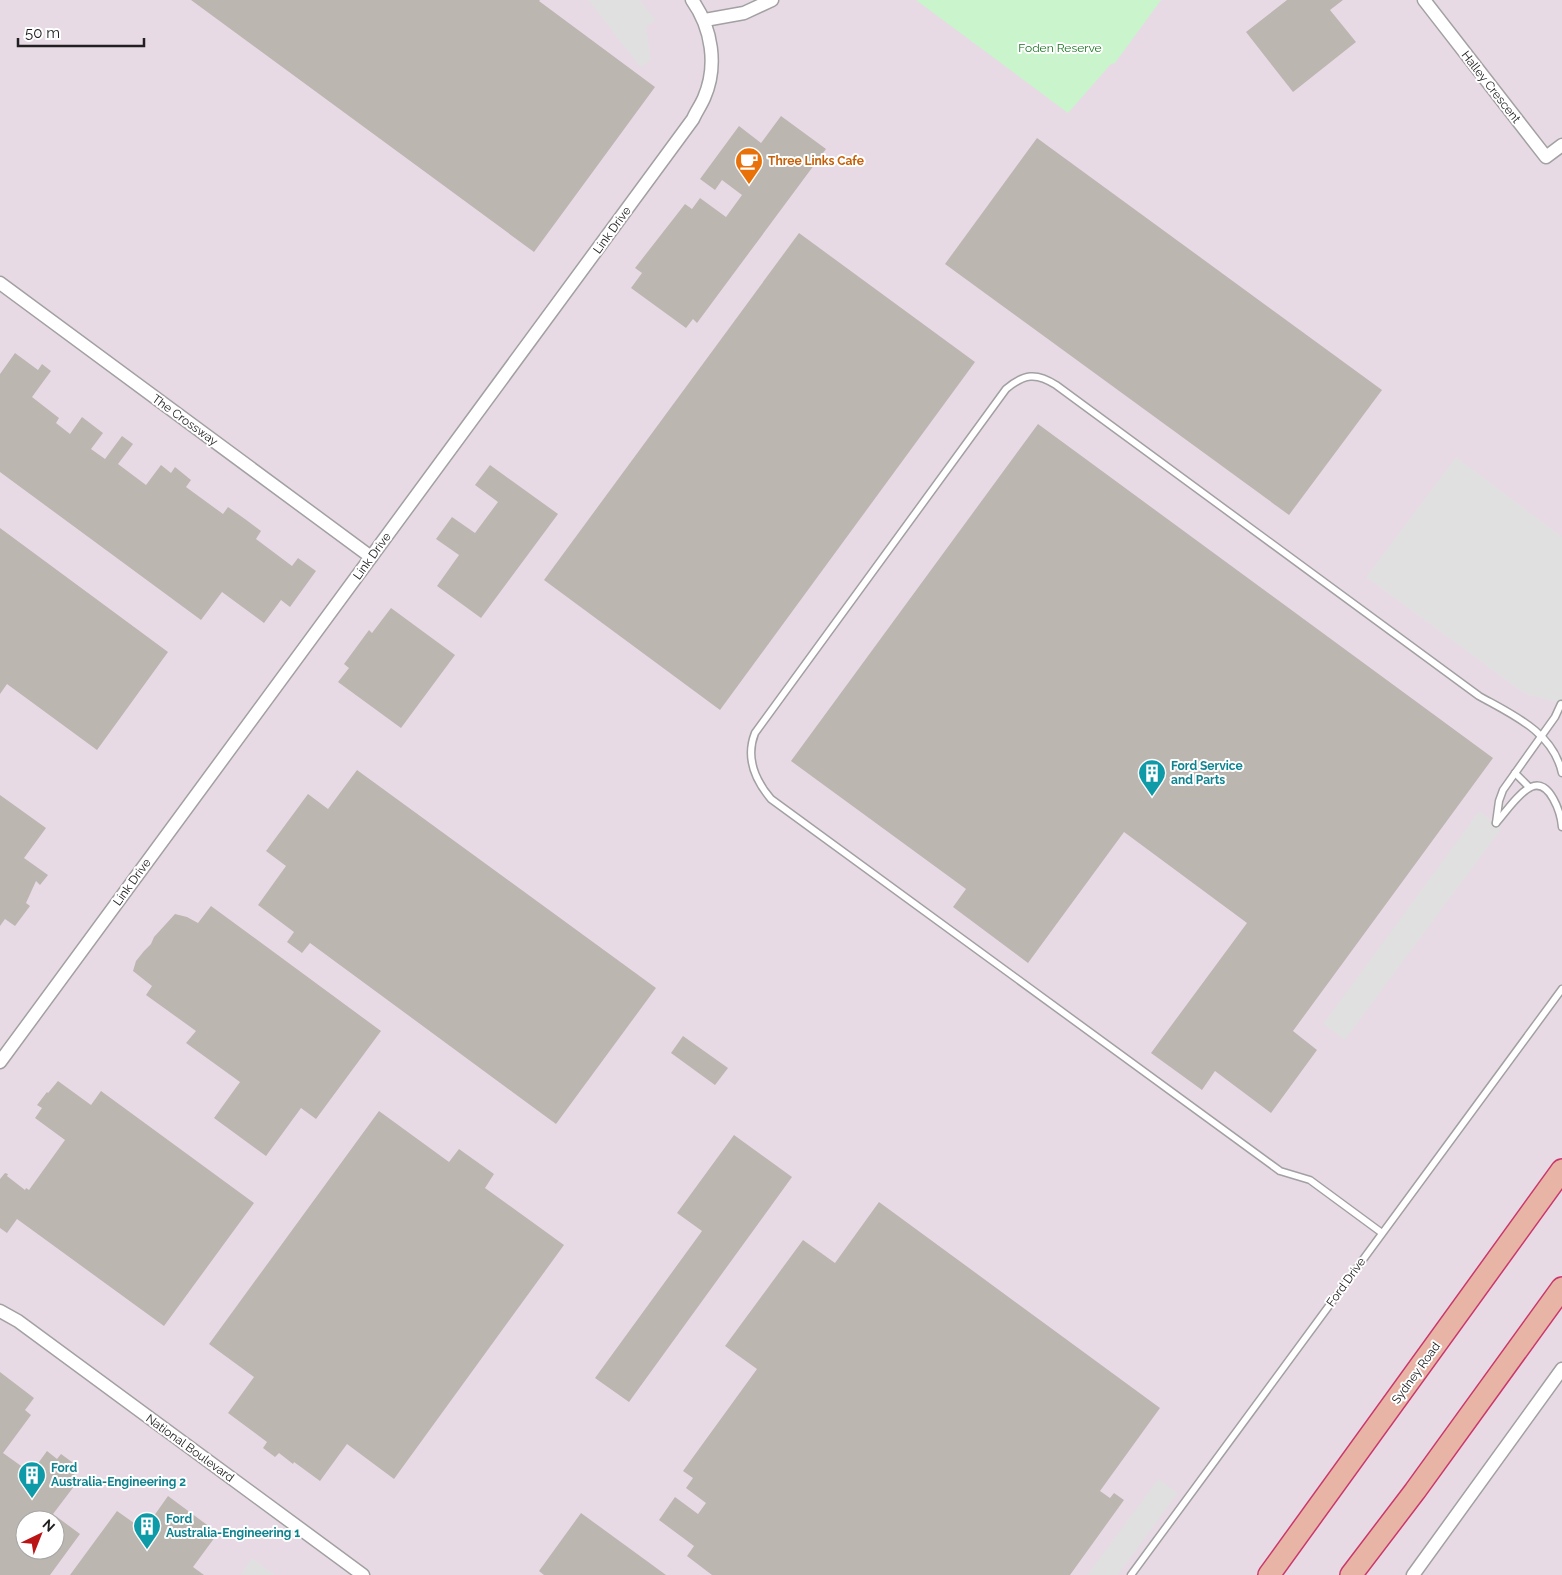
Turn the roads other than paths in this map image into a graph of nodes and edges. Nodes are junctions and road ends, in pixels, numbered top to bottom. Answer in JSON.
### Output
{"nodes":[{"id":1,"x":692,"y":0,"type":"edge"},
{"id":2,"x":772,"y":0,"type":"edge"},
{"id":3,"x":1424,"y":0,"type":"edge"},
{"id":4,"x":704,"y":20,"type":"junction"},
{"id":5,"x":1562,"y":145,"type":"edge"},
{"id":6,"x":0,"y":283,"type":"edge"},
{"id":7,"x":371,"y":557,"type":"junction"},
{"id":8,"x":1562,"y":711,"type":"edge"},
{"id":9,"x":1542,"y":735,"type":"junction"},
{"id":10,"x":1515,"y":773,"type":"junction"},
{"id":11,"x":1562,"y":773,"type":"edge"},
{"id":12,"x":1529,"y":787,"type":"junction"},
{"id":13,"x":1562,"y":821,"type":"edge"},
{"id":14,"x":1562,"y":827,"type":"edge"},
{"id":15,"x":1562,"y":989,"type":"edge"},
{"id":16,"x":0,"y":1062,"type":"edge"},
{"id":17,"x":1562,"y":1170,"type":"edge"},
{"id":18,"x":1382,"y":1233,"type":"junction"},
{"id":19,"x":1562,"y":1288,"type":"edge"},
{"id":20,"x":0,"y":1303,"type":"edge"},
{"id":21,"x":0,"y":1311,"type":"edge"},
{"id":22,"x":18,"y":1322,"type":"junction"},
{"id":23,"x":1562,"y":1369,"type":"edge"},
{"id":24,"x":363,"y":1575,"type":"edge"},
{"id":25,"x":1131,"y":1575,"type":"edge"},
{"id":26,"x":1269,"y":1575,"type":"edge"},
{"id":27,"x":1351,"y":1575,"type":"edge"},
{"id":28,"x":1413,"y":1575,"type":"edge"}],
"edges":[{"from":1,"to":4,"type":"street"},
{"from":2,"to":4,"type":"street"},
{"from":3,"to":5,"type":"street","name":"Halley Crescent"},
{"from":4,"to":7,"type":"street","name":"Link Drive"},
{"from":6,"to":7,"type":"street","name":"The Crossway"},
{"from":7,"to":16,"type":"street","name":"Link Drive"},
{"from":8,"to":9,"type":"lane"},
{"from":9,"to":10,"type":"lane"},
{"from":9,"to":11,"type":"lane"},
{"from":9,"to":18,"type":"lane"},
{"from":10,"to":12,"type":"lane"},
{"from":10,"to":12,"type":"lane"},
{"from":12,"to":13,"type":"lane"},
{"from":13,"to":14,"type":"lane"},
{"from":15,"to":18,"type":"lane","name":"Ford Drive"},
{"from":17,"to":26,"type":"highway","name":"Sydney Road"},
{"from":18,"to":25,"type":"lane","name":"Ford Drive"},
{"from":19,"to":27,"type":"highway"},
{"from":20,"to":22,"type":"street","name":"National Boulevard"},
{"from":21,"to":22,"type":"street","name":"National Boulevard"},
{"from":22,"to":24,"type":"street","name":"National Boulevard"},
{"from":23,"to":28,"type":"street"}]}
